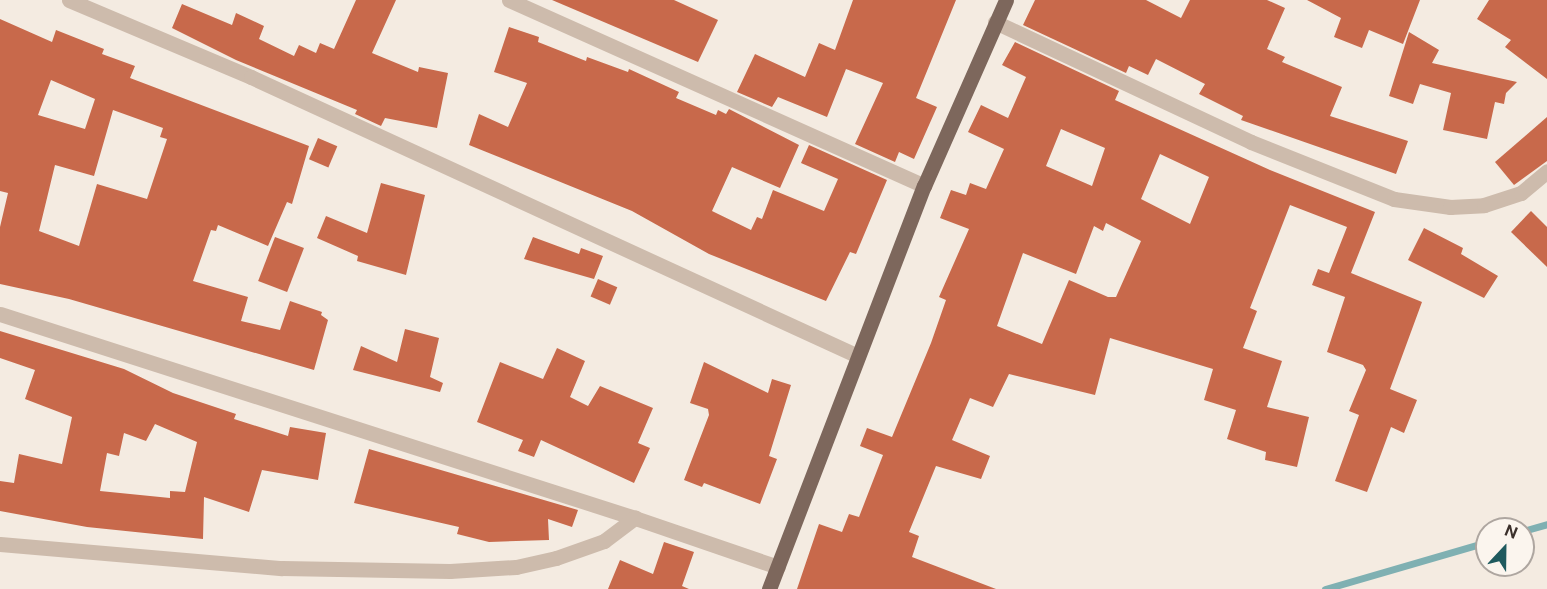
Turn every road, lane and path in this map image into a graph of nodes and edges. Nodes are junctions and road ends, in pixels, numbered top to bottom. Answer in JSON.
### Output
{"nodes":[{"id":1,"x":69,"y":0,"type":"edge"},
{"id":2,"x":509,"y":0,"type":"edge"},
{"id":3,"x":1005,"y":0,"type":"edge"},
{"id":4,"x":996,"y":22,"type":"junction"},
{"id":5,"x":1547,"y":171,"type":"edge"},
{"id":6,"x":924,"y":186,"type":"junction"},
{"id":7,"x":0,"y":314,"type":"edge"},
{"id":8,"x":858,"y":356,"type":"junction"},
{"id":9,"x":635,"y":518,"type":"junction"},
{"id":10,"x":0,"y":544,"type":"edge"},
{"id":11,"x":778,"y":567,"type":"junction"},
{"id":12,"x":769,"y":589,"type":"edge"}],
"edges":[{"from":1,"to":8,"type":"street"},
{"from":2,"to":6,"type":"street"},
{"from":3,"to":4,"type":"main road"},
{"from":4,"to":5,"type":"street"},
{"from":4,"to":6,"type":"main road"},
{"from":6,"to":8,"type":"main road"},
{"from":7,"to":9,"type":"street"},
{"from":8,"to":11,"type":"main road"},
{"from":9,"to":10,"type":"street"},
{"from":9,"to":11,"type":"street"},
{"from":11,"to":12,"type":"main road"}]}
